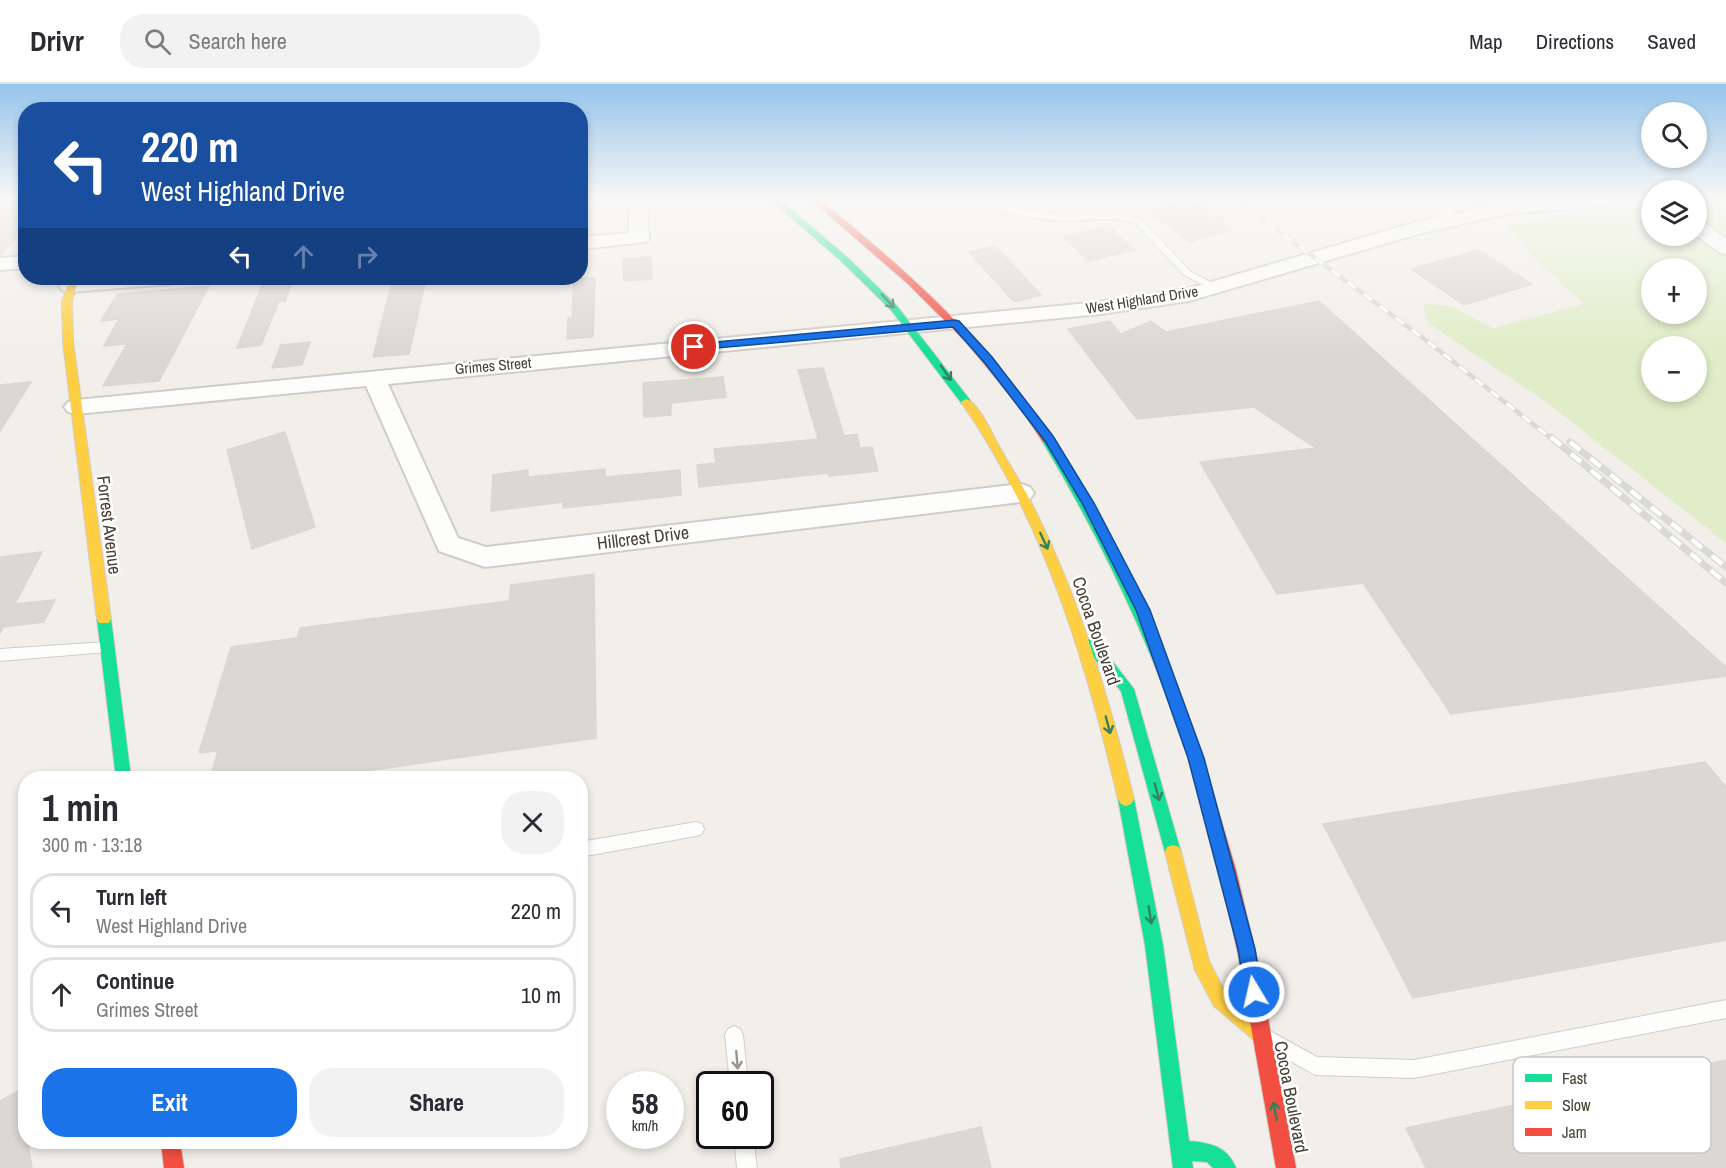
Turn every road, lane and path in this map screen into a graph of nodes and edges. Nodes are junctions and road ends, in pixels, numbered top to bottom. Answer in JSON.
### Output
{"nodes":[{"id":1,"x":833,"y":250,"type":"edge"},
{"id":2,"x":875,"y":250,"type":"edge"},
{"id":3,"x":1165,"y":250,"type":"edge"},
{"id":4,"x":1342,"y":250,"type":"edge"},
{"id":5,"x":18,"y":263,"type":"edge"},
{"id":6,"x":0,"y":264,"type":"edge"},
{"id":7,"x":71,"y":285,"type":"edge"},
{"id":8,"x":1214,"y":287,"type":"junction"},
{"id":9,"x":955,"y":323,"type":"junction"},
{"id":10,"x":910,"y":326,"type":"junction"},
{"id":11,"x":374,"y":378,"type":"junction"},
{"id":12,"x":76,"y":407,"type":"junction"},
{"id":13,"x":1022,"y":493,"type":"junction"},
{"id":14,"x":1079,"y":629,"type":"junction"},
{"id":15,"x":107,"y":647,"type":"junction"},
{"id":16,"x":0,"y":655,"type":"edge"},
{"id":17,"x":123,"y":771,"type":"edge"},
{"id":18,"x":696,"y":829,"type":"dead end"},
{"id":19,"x":588,"y":849,"type":"edge"},
{"id":20,"x":1726,"y":1009,"type":"edge"},
{"id":21,"x":734,"y":1035,"type":"dead end"},
{"id":22,"x":1261,"y":1035,"type":"junction"},
{"id":23,"x":738,"y":1071,"type":"edge"},
{"id":24,"x":172,"y":1149,"type":"edge"},
{"id":25,"x":745,"y":1149,"type":"edge"},
{"id":26,"x":1181,"y":1150,"type":"junction"},
{"id":27,"x":174,"y":1168,"type":"edge"},
{"id":28,"x":747,"y":1168,"type":"edge"},
{"id":29,"x":1183,"y":1168,"type":"edge"},
{"id":30,"x":1226,"y":1168,"type":"edge"},
{"id":31,"x":1286,"y":1168,"type":"edge"}],
"edges":[{"from":1,"to":10,"type":"main road","name":"Cocoa Boulevard","one_way":true},
{"from":2,"to":9,"type":"main road","name":"Cocoa Boulevard"},
{"from":3,"to":8,"type":"lane"},
{"from":4,"to":8,"type":"street","name":"West Highland Drive"},
{"from":5,"to":6,"type":"street"},
{"from":7,"to":12,"type":"main road","name":"Forrest Avenue"},
{"from":8,"to":9,"type":"street","name":"West Highland Drive"},
{"from":9,"to":10,"type":"street","name":"West Highland Drive"},
{"from":9,"to":22,"type":"main road","name":"Cocoa Boulevard"},
{"from":10,"to":11,"type":"street","name":"Grimes Street"},
{"from":10,"to":13,"type":"main road","name":"Cocoa Boulevard","one_way":true},
{"from":11,"to":12,"type":"street","name":"Grimes Street"},
{"from":11,"to":13,"type":"street","name":"Hillcrest Drive"},
{"from":12,"to":15,"type":"main road","name":"Forrest Avenue"},
{"from":13,"to":14,"type":"main road","name":"Cocoa Boulevard","one_way":true},
{"from":14,"to":22,"type":"main road","one_way":true},
{"from":14,"to":26,"type":"main road","name":"Cocoa Boulevard","one_way":true},
{"from":15,"to":16,"type":"lane"},
{"from":15,"to":17,"type":"main road","name":"Forrest Avenue"},
{"from":18,"to":19,"type":"lane"},
{"from":20,"to":22,"type":"lane"},
{"from":21,"to":23,"type":"lane","one_way":true},
{"from":31,"to":22,"type":"main road","name":"Cocoa Boulevard","one_way":true},
{"from":24,"to":27,"type":"main road"},
{"from":25,"to":28,"type":"lane"},
{"from":26,"to":29,"type":"main road","name":"Cocoa Boulevard"},
{"from":26,"to":30,"type":"main road"}]}
